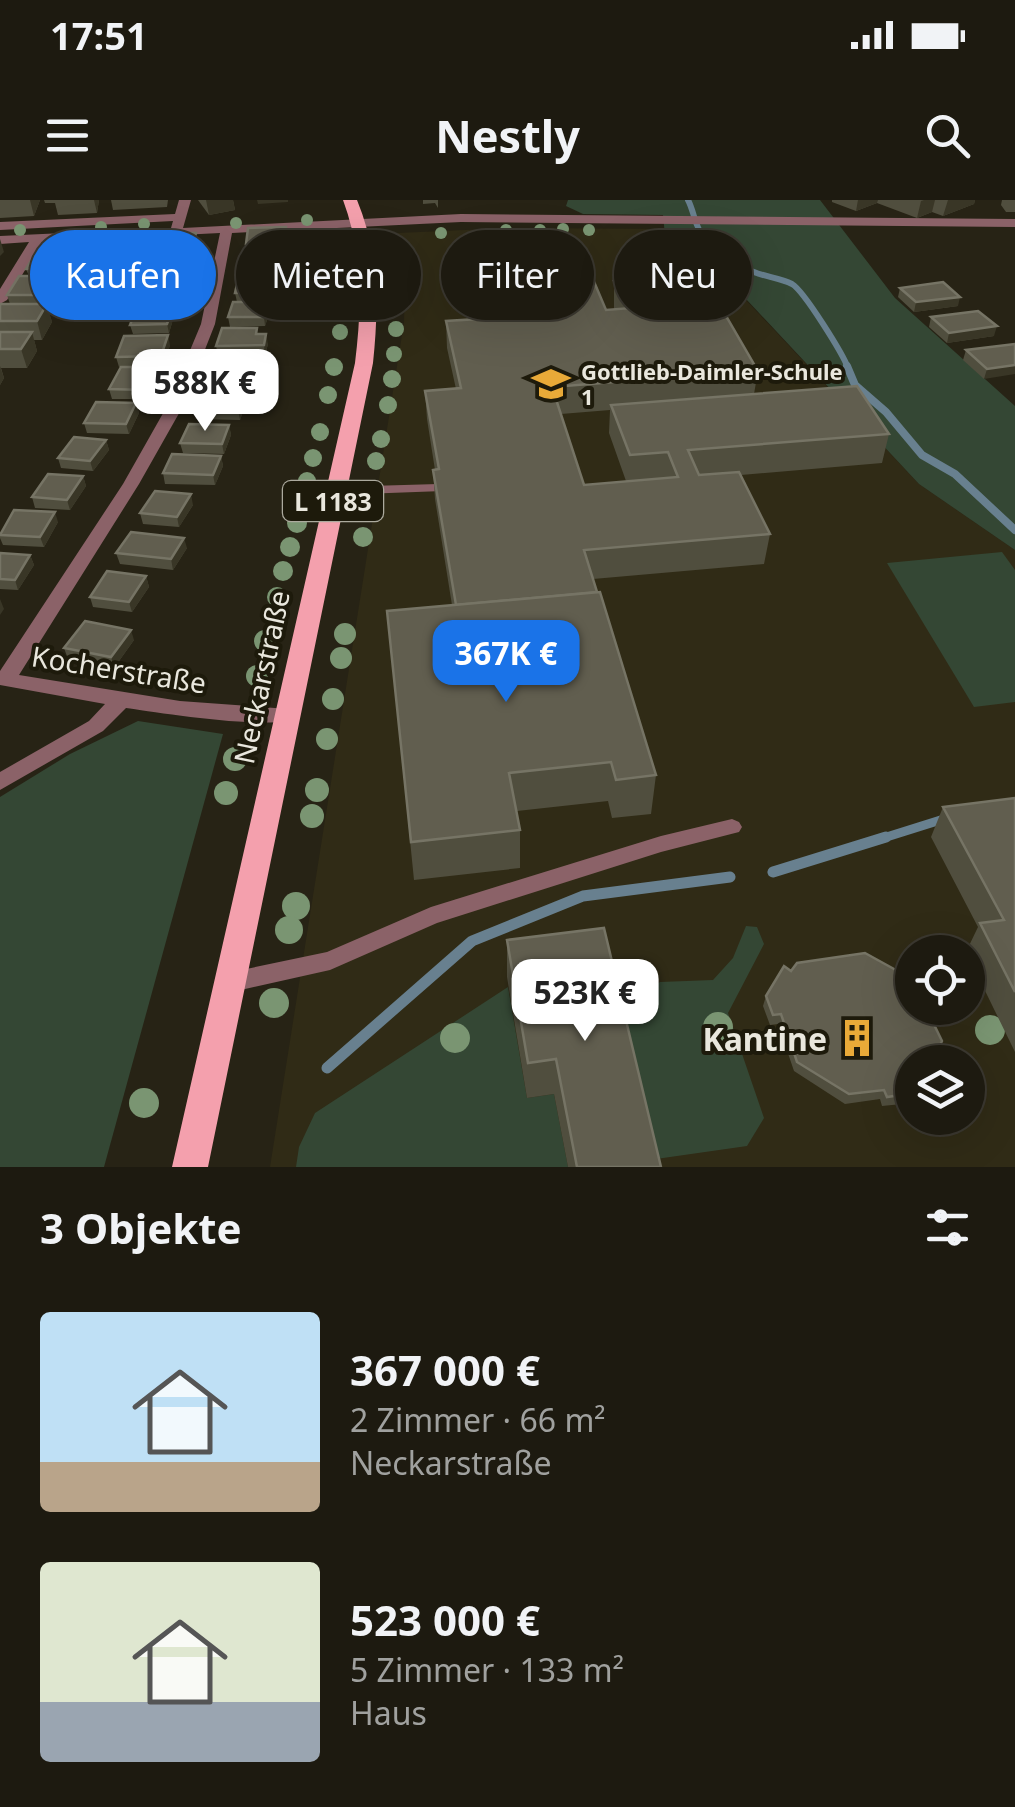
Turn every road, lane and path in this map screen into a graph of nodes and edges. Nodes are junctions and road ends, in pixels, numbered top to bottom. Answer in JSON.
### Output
{"nodes":[{"id":1,"x":185,"y":200,"type":"edge"},
{"id":2,"x":350,"y":200,"type":"edge"},
{"id":3,"x":548,"y":200,"type":"edge"},
{"id":4,"x":538,"y":220,"type":"junction"},
{"id":5,"x":358,"y":222,"type":"junction"},
{"id":6,"x":1015,"y":223,"type":"edge"},
{"id":7,"x":178,"y":224,"type":"junction"},
{"id":8,"x":0,"y":226,"type":"edge"},
{"id":9,"x":228,"y":228,"type":"junction"},
{"id":10,"x":118,"y":230,"type":"edge"},
{"id":11,"x":30,"y":238,"type":"edge"},
{"id":12,"x":0,"y":240,"type":"edge"},
{"id":13,"x":30,"y":251,"type":"edge"},
{"id":14,"x":0,"y":300,"type":"edge"},
{"id":15,"x":438,"y":488,"type":"edge"},
{"id":16,"x":335,"y":491,"type":"junction"},
{"id":17,"x":3,"y":679,"type":"edge"},
{"id":18,"x":122,"y":700,"type":"junction"},
{"id":19,"x":289,"y":716,"type":"junction"},
{"id":20,"x":0,"y":782,"type":"edge"},
{"id":21,"x":732,"y":827,"type":"dead end"},
{"id":22,"x":232,"y":982,"type":"junction"},
{"id":23,"x":190,"y":1167,"type":"edge"}],
"edges":[{"from":1,"to":7,"type":"street"},
{"from":2,"to":5,"type":"main road","name":"Neckarstraße","number":"L 1183"},
{"from":3,"to":4,"type":"street"},
{"from":4,"to":5,"type":"street"},
{"from":4,"to":6,"type":"street"},
{"from":5,"to":9,"type":"street"},
{"from":5,"to":16,"type":"main road","name":"Neckarstraße","number":"L 1183"},
{"from":7,"to":8,"type":"street"},
{"from":7,"to":9,"type":"street"},
{"from":7,"to":10,"type":"street"},
{"from":9,"to":17,"type":"street"},
{"from":11,"to":12,"type":"street"},
{"from":13,"to":14,"type":"street"},
{"from":15,"to":16,"type":"lane"},
{"from":16,"to":19,"type":"main road","name":"Neckarstraße","number":"L 1183"},
{"from":17,"to":18,"type":"street","name":"Kocherstraße"},
{"from":18,"to":19,"type":"street","name":"Kocherstraße"},
{"from":18,"to":20,"type":"street"},
{"from":19,"to":22,"type":"main road","name":"Neckarstraße","number":"L 1183"},
{"from":21,"to":22,"type":"lane"},
{"from":22,"to":23,"type":"main road","name":"Neckarstraße","number":"L 1183"}]}
